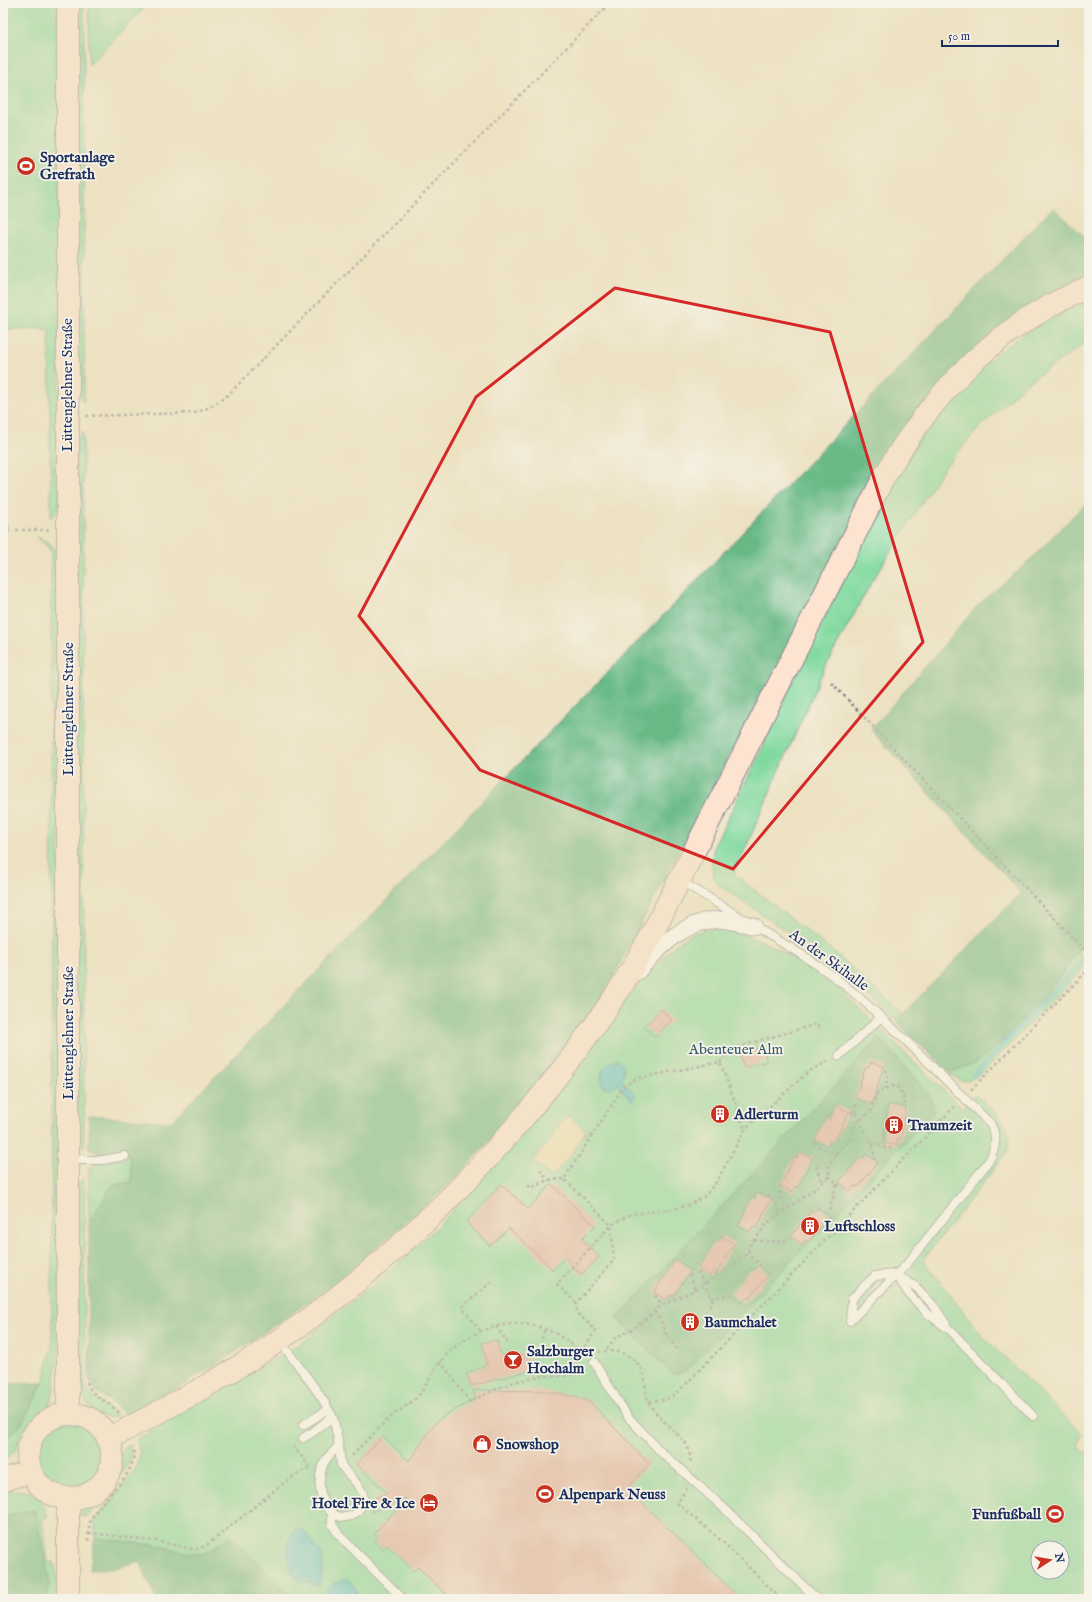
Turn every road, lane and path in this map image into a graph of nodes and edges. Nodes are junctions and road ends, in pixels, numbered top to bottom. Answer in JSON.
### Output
{"nodes":[{"id":1,"x":68,"y":3,"type":"edge"},
{"id":2,"x":610,"y":3,"type":"edge"},
{"id":3,"x":1089,"y":287,"type":"edge"},
{"id":4,"x":67,"y":416,"type":"junction"},
{"id":5,"x":3,"y":520,"type":"edge"},
{"id":6,"x":5,"y":530,"type":"joint"},
{"id":7,"x":67,"y":530,"type":"junction"},
{"id":8,"x":831,"y":682,"type":"dead end"},
{"id":9,"x":680,"y":881,"type":"junction"},
{"id":10,"x":754,"y":926,"type":"junction"},
{"id":11,"x":1089,"y":955,"type":"edge"},
{"id":12,"x":1089,"y":969,"type":"edge"},
{"id":13,"x":618,"y":992,"type":"junction"},
{"id":14,"x":881,"y":1017,"type":"junction"},
{"id":15,"x":819,"y":1029,"type":"dead end"},
{"id":16,"x":839,"y":1056,"type":"joint"},
{"id":17,"x":720,"y":1062,"type":"junction"},
{"id":18,"x":885,"y":1070,"type":"dead end"},
{"id":19,"x":885,"y":1089,"type":"junction"},
{"id":20,"x":963,"y":1098,"type":"junction"},
{"id":21,"x":858,"y":1102,"type":"dead end"},
{"id":22,"x":904,"y":1108,"type":"dead end"},
{"id":23,"x":850,"y":1112,"type":"dead end"},
{"id":24,"x":855,"y":1113,"type":"junction"},
{"id":25,"x":858,"y":1121,"type":"junction"},
{"id":26,"x":745,"y":1129,"type":"junction"},
{"id":27,"x":814,"y":1142,"type":"dead end"},
{"id":28,"x":872,"y":1144,"type":"junction"},
{"id":29,"x":892,"y":1148,"type":"dead end"},
{"id":30,"x":837,"y":1154,"type":"junction"},
{"id":31,"x":125,"y":1156,"type":"dead end"},
{"id":32,"x":875,"y":1158,"type":"dead end"},
{"id":33,"x":68,"y":1160,"type":"junction"},
{"id":34,"x":816,"y":1166,"type":"dead end"},
{"id":35,"x":540,"y":1170,"type":"dead end"},
{"id":36,"x":829,"y":1176,"type":"junction"},
{"id":37,"x":564,"y":1179,"type":"junction"},
{"id":38,"x":548,"y":1180,"type":"junction"},
{"id":39,"x":822,"y":1183,"type":"junction"},
{"id":40,"x":837,"y":1184,"type":"junction"},
{"id":41,"x":528,"y":1185,"type":"dead end"},
{"id":42,"x":781,"y":1185,"type":"dead end"},
{"id":43,"x":842,"y":1189,"type":"dead end"},
{"id":44,"x":768,"y":1196,"type":"dead end"},
{"id":45,"x":786,"y":1209,"type":"junction"},
{"id":46,"x":829,"y":1210,"type":"dead end"},
{"id":47,"x":780,"y":1214,"type":"junction"},
{"id":48,"x":611,"y":1225,"type":"junction"},
{"id":49,"x":790,"y":1238,"type":"dead end"},
{"id":50,"x":754,"y":1240,"type":"junction"},
{"id":51,"x":748,"y":1251,"type":"junction"},
{"id":52,"x":761,"y":1265,"type":"dead end"},
{"id":53,"x":699,"y":1271,"type":"dead end"},
{"id":54,"x":690,"y":1274,"type":"dead end"},
{"id":55,"x":895,"y":1274,"type":"junction"},
{"id":56,"x":492,"y":1281,"type":"dead end"},
{"id":57,"x":704,"y":1284,"type":"junction"},
{"id":58,"x":696,"y":1289,"type":"junction"},
{"id":59,"x":655,"y":1295,"type":"dead end"},
{"id":60,"x":730,"y":1296,"type":"dead end"},
{"id":61,"x":711,"y":1298,"type":"junction"},
{"id":62,"x":576,"y":1303,"type":"junction"},
{"id":63,"x":662,"y":1305,"type":"junction"},
{"id":64,"x":709,"y":1310,"type":"dead end"},
{"id":65,"x":655,"y":1311,"type":"junction"},
{"id":66,"x":496,"y":1326,"type":"junction"},
{"id":67,"x":545,"y":1329,"type":"junction"},
{"id":68,"x":480,"y":1331,"type":"junction"},
{"id":69,"x":542,"y":1339,"type":"dead end"},
{"id":70,"x":279,"y":1340,"type":"junction"},
{"id":71,"x":508,"y":1343,"type":"dead end"},
{"id":72,"x":607,"y":1350,"type":"junction"},
{"id":73,"x":581,"y":1352,"type":"junction"},
{"id":74,"x":680,"y":1353,"type":"dead end"},
{"id":75,"x":591,"y":1359,"type":"junction"},
{"id":76,"x":440,"y":1361,"type":"junction"},
{"id":77,"x":648,"y":1402,"type":"junction"},
{"id":78,"x":328,"y":1409,"type":"junction"},
{"id":79,"x":68,"y":1414,"type":"junction"},
{"id":80,"x":1033,"y":1416,"type":"dead end"},
{"id":81,"x":332,"y":1417,"type":"junction"},
{"id":82,"x":303,"y":1425,"type":"dead end"},
{"id":83,"x":117,"y":1434,"type":"junction"},
{"id":84,"x":303,"y":1438,"type":"dead end"},
{"id":85,"x":291,"y":1442,"type":"dead end"},
{"id":86,"x":338,"y":1447,"type":"junction"},
{"id":87,"x":322,"y":1466,"type":"junction"},
{"id":88,"x":341,"y":1466,"type":"junction"},
{"id":89,"x":310,"y":1468,"type":"junction"},
{"id":90,"x":31,"y":1471,"type":"junction"},
{"id":91,"x":3,"y":1480,"type":"edge"},
{"id":92,"x":693,"y":1480,"type":"junction"},
{"id":93,"x":68,"y":1498,"type":"junction"},
{"id":94,"x":332,"y":1513,"type":"junction"},
{"id":95,"x":89,"y":1533,"type":"junction"},
{"id":96,"x":87,"y":1548,"type":"dead end"},
{"id":97,"x":68,"y":1599,"type":"edge"},
{"id":98,"x":403,"y":1599,"type":"edge"},
{"id":99,"x":781,"y":1599,"type":"edge"},
{"id":100,"x":817,"y":1599,"type":"edge"}],
"edges":[{"from":1,"to":4,"type":"main road","name":"Lüttenglehner Straße"},
{"from":2,"to":4,"type":"path"},
{"from":3,"to":9,"type":"main road"},
{"from":4,"to":7,"type":"main road","name":"Lüttenglehner Straße"},
{"from":5,"to":6,"type":"lane"},
{"from":6,"to":7,"type":"path"},
{"from":7,"to":33,"type":"main road","name":"Lüttenglehner Straße"},
{"from":8,"to":11,"type":"path"},
{"from":9,"to":10,"type":"lane","name":"An der Skihalle"},
{"from":9,"to":13,"type":"main road"},
{"from":10,"to":13,"type":"street"},
{"from":10,"to":14,"type":"lane","name":"An der Skihalle"},
{"from":12,"to":20,"type":"path"},
{"from":13,"to":70,"type":"main road"},
{"from":14,"to":16,"type":"lane"},
{"from":14,"to":20,"type":"lane","name":"An der Skihalle"},
{"from":15,"to":17,"type":"path"},
{"from":16,"to":26,"type":"path"},
{"from":17,"to":26,"type":"path"},
{"from":17,"to":37,"type":"path"},
{"from":18,"to":19,"type":"path"},
{"from":19,"to":22,"type":"path"},
{"from":19,"to":25,"type":"path"},
{"from":20,"to":55,"type":"lane","name":"An der Skihalle"},
{"from":20,"to":77,"type":"path"},
{"from":21,"to":24,"type":"path"},
{"from":23,"to":24,"type":"path"},
{"from":24,"to":25,"type":"path"},
{"from":25,"to":28,"type":"path"},
{"from":25,"to":30,"type":"path"},
{"from":26,"to":48,"type":"path"},
{"from":27,"to":30,"type":"path"},
{"from":28,"to":29,"type":"path"},
{"from":28,"to":32,"type":"path"},
{"from":30,"to":36,"type":"path"},
{"from":31,"to":33,"type":"lane"},
{"from":33,"to":79,"type":"main road","name":"Lüttenglehner Straße"},
{"from":34,"to":39,"type":"path"},
{"from":35,"to":38,"type":"path"},
{"from":36,"to":39,"type":"path"},
{"from":36,"to":40,"type":"path"},
{"from":37,"to":38,"type":"path"},
{"from":37,"to":48,"type":"path"},
{"from":38,"to":41,"type":"path"},
{"from":39,"to":45,"type":"path"},
{"from":40,"to":43,"type":"path"},
{"from":40,"to":46,"type":"path"},
{"from":42,"to":45,"type":"path"},
{"from":44,"to":47,"type":"path"},
{"from":45,"to":47,"type":"path"},
{"from":47,"to":50,"type":"path"},
{"from":48,"to":62,"type":"path"},
{"from":48,"to":62,"type":"path"},
{"from":49,"to":50,"type":"path"},
{"from":50,"to":51,"type":"path"},
{"from":51,"to":52,"type":"path"},
{"from":51,"to":57,"type":"path"},
{"from":53,"to":57,"type":"path"},
{"from":54,"to":58,"type":"path"},
{"from":55,"to":55,"type":"lane","name":"An der Skihalle"},
{"from":55,"to":80,"type":"lane"},
{"from":56,"to":68,"type":"path"},
{"from":57,"to":58,"type":"path"},
{"from":57,"to":61,"type":"path"},
{"from":58,"to":63,"type":"path"},
{"from":59,"to":63,"type":"path"},
{"from":60,"to":61,"type":"path"},
{"from":61,"to":64,"type":"path"},
{"from":62,"to":73,"type":"path"},
{"from":63,"to":65,"type":"path"},
{"from":65,"to":72,"type":"path"},
{"from":65,"to":74,"type":"path"},
{"from":66,"to":67,"type":"path"},
{"from":66,"to":68,"type":"path"},
{"from":66,"to":71,"type":"path"},
{"from":67,"to":69,"type":"path"},
{"from":67,"to":73,"type":"path"},
{"from":68,"to":76,"type":"path"},
{"from":70,"to":78,"type":"lane"},
{"from":70,"to":83,"type":"main road"},
{"from":72,"to":75,"type":"path"},
{"from":72,"to":77,"type":"path"},
{"from":73,"to":75,"type":"path"},
{"from":75,"to":76,"type":"path"},
{"from":75,"to":92,"type":"lane"},
{"from":76,"to":88,"type":"path"},
{"from":77,"to":92,"type":"path"},
{"from":78,"to":81,"type":"lane"},
{"from":78,"to":82,"type":"lane"},
{"from":79,"to":83,"type":"main road"},
{"from":79,"to":90,"type":"main road"},
{"from":81,"to":84,"type":"lane"},
{"from":81,"to":86,"type":"lane"},
{"from":83,"to":93,"type":"main road"},
{"from":83,"to":95,"type":"path"},
{"from":85,"to":89,"type":"path"},
{"from":86,"to":87,"type":"lane"},
{"from":86,"to":88,"type":"lane"},
{"from":87,"to":89,"type":"path"},
{"from":87,"to":94,"type":"lane"},
{"from":88,"to":94,"type":"lane"},
{"from":89,"to":95,"type":"path"},
{"from":90,"to":91,"type":"main road"},
{"from":90,"to":93,"type":"main road"},
{"from":92,"to":99,"type":"path"},
{"from":92,"to":100,"type":"lane"},
{"from":93,"to":97,"type":"main road"},
{"from":94,"to":98,"type":"lane"},
{"from":95,"to":96,"type":"path"}]}
